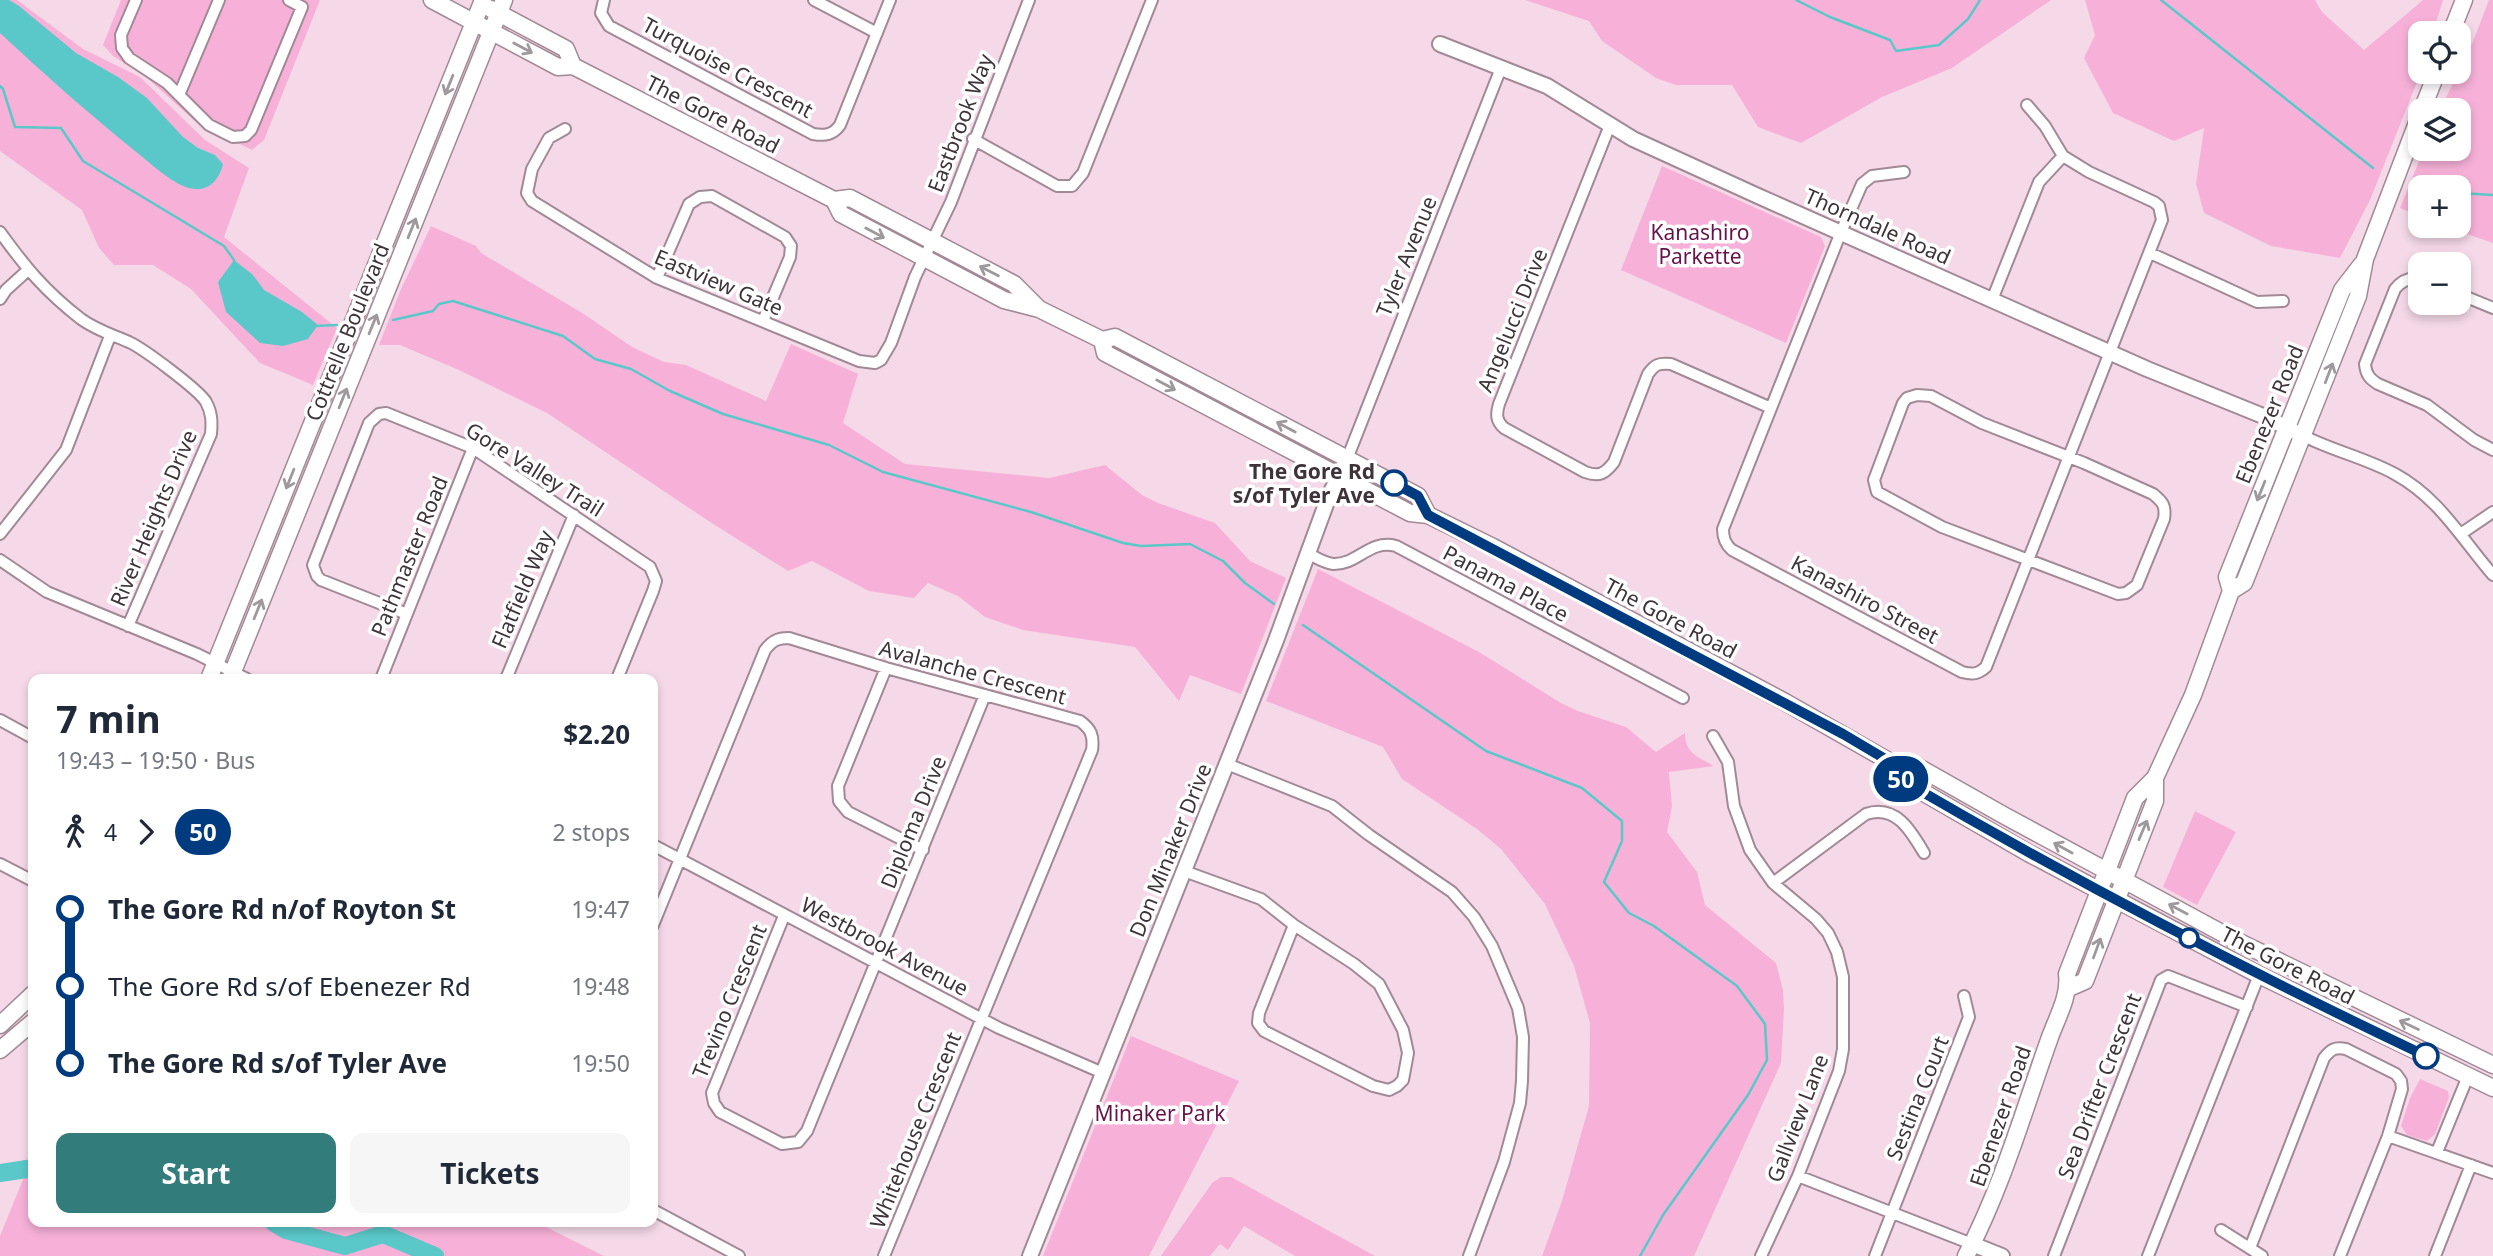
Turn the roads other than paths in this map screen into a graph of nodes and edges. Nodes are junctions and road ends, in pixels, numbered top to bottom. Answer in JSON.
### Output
{"nodes":[{"id":1,"x":136,"y":0,"type":"edge"},
{"id":2,"x":219,"y":0,"type":"edge"},
{"id":3,"x":289,"y":0,"type":"edge"},
{"id":4,"x":432,"y":0,"type":"edge"},
{"id":5,"x":604,"y":0,"type":"edge"},
{"id":6,"x":814,"y":0,"type":"edge"},
{"id":7,"x":890,"y":0,"type":"edge"},
{"id":8,"x":1029,"y":0,"type":"edge"},
{"id":9,"x":1152,"y":0,"type":"edge"},
{"id":10,"x":2464,"y":0,"type":"edge"},
{"id":11,"x":479,"y":1,"type":"edge"},
{"id":12,"x":501,"y":7,"type":"edge"},
{"id":13,"x":2456,"y":21,"type":"edge"},
{"id":14,"x":474,"y":22,"type":"junction"},
{"id":15,"x":491,"y":32,"type":"junction"},
{"id":16,"x":877,"y":33,"type":"junction"},
{"id":17,"x":1440,"y":44,"type":"dead end"},
{"id":18,"x":573,"y":65,"type":"junction"},
{"id":19,"x":1501,"y":68,"type":"junction"},
{"id":20,"x":179,"y":95,"type":"junction"},
{"id":21,"x":2026,"y":105,"type":"dead end"},
{"id":22,"x":1610,"y":125,"type":"junction"},
{"id":23,"x":565,"y":129,"type":"dead end"},
{"id":24,"x":973,"y":139,"type":"junction"},
{"id":25,"x":2408,"y":146,"type":"edge"},
{"id":26,"x":2063,"y":156,"type":"junction"},
{"id":27,"x":1904,"y":172,"type":"dead end"},
{"id":28,"x":834,"y":200,"type":"junction"},
{"id":29,"x":0,"y":232,"type":"edge"},
{"id":30,"x":1841,"y":232,"type":"junction"},
{"id":31,"x":933,"y":241,"type":"junction"},
{"id":32,"x":2150,"y":253,"type":"junction"},
{"id":33,"x":925,"y":259,"type":"junction"},
{"id":34,"x":2365,"y":259,"type":"junction"},
{"id":35,"x":27,"y":270,"type":"junction"},
{"id":36,"x":657,"y":278,"type":"junction"},
{"id":37,"x":2408,"y":279,"type":"edge"},
{"id":38,"x":0,"y":299,"type":"edge"},
{"id":39,"x":1992,"y":300,"type":"junction"},
{"id":40,"x":2471,"y":300,"type":"edge"},
{"id":41,"x":2283,"y":301,"type":"dead end"},
{"id":42,"x":2493,"y":308,"type":"edge"},
{"id":43,"x":1039,"y":309,"type":"junction"},
{"id":44,"x":763,"y":321,"type":"junction"},
{"id":45,"x":110,"y":336,"type":"junction"},
{"id":46,"x":1102,"y":340,"type":"junction"},
{"id":47,"x":2111,"y":352,"type":"junction"},
{"id":48,"x":1771,"y":408,"type":"junction"},
{"id":49,"x":2286,"y":427,"type":"junction"},
{"id":50,"x":2304,"y":436,"type":"junction"},
{"id":51,"x":473,"y":448,"type":"junction"},
{"id":52,"x":2493,"y":450,"type":"edge"},
{"id":53,"x":1347,"y":458,"type":"junction"},
{"id":54,"x":2069,"y":458,"type":"junction"},
{"id":55,"x":1339,"y":476,"type":"junction"},
{"id":56,"x":2493,"y":512,"type":"edge"},
{"id":57,"x":575,"y":515,"type":"junction"},
{"id":58,"x":1428,"y":515,"type":"junction"},
{"id":59,"x":2462,"y":533,"type":"junction"},
{"id":60,"x":0,"y":534,"type":"edge"},
{"id":61,"x":1307,"y":553,"type":"junction"},
{"id":62,"x":0,"y":560,"type":"edge"},
{"id":63,"x":2029,"y":560,"type":"junction"},
{"id":64,"x":2493,"y":575,"type":"edge"},
{"id":65,"x":2231,"y":591,"type":"junction"},
{"id":66,"x":407,"y":614,"type":"junction"},
{"id":67,"x":128,"y":626,"type":"junction"},
{"id":68,"x":215,"y":663,"type":"junction"},
{"id":69,"x":886,"y":668,"type":"junction"},
{"id":70,"x":211,"y":674,"type":"edge"},
{"id":71,"x":232,"y":674,"type":"edge"},
{"id":72,"x":237,"y":674,"type":"edge"},
{"id":73,"x":382,"y":674,"type":"edge"},
{"id":74,"x":508,"y":674,"type":"edge"},
{"id":75,"x":619,"y":674,"type":"edge"},
{"id":76,"x":985,"y":695,"type":"junction"},
{"id":77,"x":1683,"y":698,"type":"dead end"},
{"id":78,"x":0,"y":720,"type":"edge"},
{"id":79,"x":28,"y":735,"type":"edge"},
{"id":80,"x":1713,"y":736,"type":"dead end"},
{"id":81,"x":1892,"y":763,"type":"junction"},
{"id":82,"x":1227,"y":764,"type":"junction"},
{"id":83,"x":2155,"y":778,"type":"junction"},
{"id":84,"x":658,"y":848,"type":"edge"},
{"id":85,"x":923,"y":850,"type":"junction"},
{"id":86,"x":1924,"y":853,"type":"dead end"},
{"id":87,"x":679,"y":859,"type":"junction"},
{"id":88,"x":0,"y":864,"type":"edge"},
{"id":89,"x":1184,"y":871,"type":"junction"},
{"id":90,"x":2106,"y":871,"type":"junction"},
{"id":91,"x":28,"y":878,"type":"edge"},
{"id":92,"x":2123,"y":880,"type":"junction"},
{"id":93,"x":1773,"y":883,"type":"junction"},
{"id":94,"x":2099,"y":890,"type":"junction"},
{"id":95,"x":2115,"y":899,"type":"junction"},
{"id":96,"x":658,"y":912,"type":"edge"},
{"id":97,"x":784,"y":915,"type":"junction"},
{"id":98,"x":1294,"y":925,"type":"junction"},
{"id":99,"x":876,"y":963,"type":"junction"},
{"id":100,"x":2259,"y":975,"type":"junction"},
{"id":101,"x":2069,"y":988,"type":"junction"},
{"id":102,"x":1964,"y":996,"type":"dead end"},
{"id":103,"x":28,"y":999,"type":"edge"},
{"id":104,"x":2247,"y":1007,"type":"junction"},
{"id":105,"x":982,"y":1019,"type":"junction"},
{"id":106,"x":0,"y":1025,"type":"edge"},
{"id":107,"x":28,"y":1026,"type":"edge"},
{"id":108,"x":0,"y":1050,"type":"edge"},
{"id":109,"x":2493,"y":1065,"type":"edge"},
{"id":110,"x":1103,"y":1073,"type":"junction"},
{"id":111,"x":2468,"y":1076,"type":"junction"},
{"id":112,"x":2493,"y":1088,"type":"edge"},
{"id":113,"x":2388,"y":1136,"type":"junction"},
{"id":114,"x":2437,"y":1152,"type":"junction"},
{"id":115,"x":2471,"y":1165,"type":"junction"},
{"id":116,"x":2493,"y":1173,"type":"edge"},
{"id":117,"x":1798,"y":1176,"type":"junction"},
{"id":118,"x":658,"y":1213,"type":"edge"},
{"id":119,"x":1892,"y":1213,"type":"junction"},
{"id":120,"x":2221,"y":1230,"type":"dead end"},
{"id":121,"x":2250,"y":1248,"type":"junction"},
{"id":122,"x":1969,"y":1250,"type":"edge"},
{"id":123,"x":2052,"y":1255,"type":"edge"},
{"id":124,"x":739,"y":1256,"type":"edge"},
{"id":125,"x":884,"y":1256,"type":"edge"},
{"id":126,"x":1030,"y":1256,"type":"edge"},
{"id":127,"x":1469,"y":1256,"type":"edge"},
{"id":128,"x":1761,"y":1256,"type":"edge"},
{"id":129,"x":1875,"y":1256,"type":"edge"},
{"id":130,"x":2002,"y":1256,"type":"edge"},
{"id":131,"x":2148,"y":1256,"type":"edge"},
{"id":132,"x":2262,"y":1256,"type":"edge"},
{"id":133,"x":2340,"y":1256,"type":"edge"},
{"id":134,"x":2435,"y":1256,"type":"edge"}],
"edges":[{"from":1,"to":20,"type":"street"},
{"from":2,"to":20,"type":"street"},
{"from":3,"to":20,"type":"street"},
{"from":4,"to":14,"type":"main road","name":"The Gore Road"},
{"from":5,"to":16,"type":"street","name":"Turquoise Crescent"},
{"from":6,"to":16,"type":"street"},
{"from":7,"to":16,"type":"street","name":"Turquoise Crescent"},
{"from":8,"to":24,"type":"street","name":"Eastbrook Way"},
{"from":9,"to":24,"type":"street"},
{"from":10,"to":13,"type":"main road"},
{"from":11,"to":12,"type":"main road","name":"The Gore Road"},
{"from":11,"to":14,"type":"main road","name":"Cottrelle Boulevard"},
{"from":12,"to":15,"type":"main road","name":"Cottrelle Boulevard"},
{"from":12,"to":18,"type":"main road","name":"The Gore Road"},
{"from":14,"to":15,"type":"main road","name":"The Gore Road"},
{"from":14,"to":68,"type":"main road","name":"Cottrelle Boulevard","one_way":true},
{"from":15,"to":18,"type":"main road","name":"The Gore Road","one_way":true},
{"from":72,"to":15,"type":"main road","name":"Cottrelle Boulevard","one_way":true},
{"from":17,"to":19,"type":"street","name":"Thorndale Road"},
{"from":18,"to":28,"type":"main road","name":"The Gore Road"},
{"from":19,"to":22,"type":"street","name":"Thorndale Road"},
{"from":19,"to":53,"type":"street","name":"Tyler Avenue"},
{"from":21,"to":26,"type":"street"},
{"from":22,"to":30,"type":"street","name":"Thorndale Road"},
{"from":22,"to":48,"type":"street","name":"Angelucci Drive"},
{"from":23,"to":36,"type":"street","name":"Eastview Gate"},
{"from":24,"to":31,"type":"street","name":"Eastbrook Way"},
{"from":25,"to":34,"type":"main road","name":"Ebenezer Road"},
{"from":26,"to":32,"type":"street","name":"Kanashiro Street"},
{"from":26,"to":39,"type":"street"},
{"from":27,"to":30,"type":"street","name":"Kanashiro Street"},
{"from":28,"to":31,"type":"main road","name":"The Gore Road"},
{"from":28,"to":33,"type":"main road","name":"The Gore Road","one_way":true},
{"from":29,"to":35,"type":"street","name":"River Heights Drive"},
{"from":30,"to":39,"type":"street","name":"Thorndale Road"},
{"from":30,"to":48,"type":"street","name":"Kanashiro Street"},
{"from":31,"to":33,"type":"street","name":"Eastbrook Way"},
{"from":43,"to":31,"type":"main road","name":"The Gore Road","one_way":true},
{"from":32,"to":41,"type":"street"},
{"from":32,"to":47,"type":"street","name":"Kanashiro Street"},
{"from":33,"to":43,"type":"main road","name":"The Gore Road"},
{"from":33,"to":44,"type":"street","name":"Eastview Gate"},
{"from":34,"to":49,"type":"main road","name":"Ebenezer Road"},
{"from":50,"to":34,"type":"main road","name":"Ebenezer Road","one_way":true},
{"from":35,"to":38,"type":"street"},
{"from":35,"to":45,"type":"street","name":"River Heights Drive"},
{"from":36,"to":44,"type":"street","name":"Eastview Gate"},
{"from":36,"to":44,"type":"street"},
{"from":37,"to":52,"type":"street"},
{"from":39,"to":47,"type":"street","name":"Thorndale Road"},
{"from":40,"to":42,"type":"street"},
{"from":43,"to":46,"type":"main road","name":"The Gore Road"},
{"from":45,"to":60,"type":"street"},
{"from":45,"to":67,"type":"street","name":"River Heights Drive"},
{"from":53,"to":46,"type":"main road","name":"The Gore Road","one_way":true},
{"from":46,"to":55,"type":"main road","name":"The Gore Road","one_way":true},
{"from":47,"to":49,"type":"street","name":"Thorndale Road"},
{"from":47,"to":54,"type":"street","name":"Kanashiro Street"},
{"from":48,"to":63,"type":"street","name":"Kanashiro Street"},
{"from":49,"to":50,"type":"street","name":"Thorndale Road"},
{"from":49,"to":65,"type":"main road","name":"Ebenezer Road","one_way":true},
{"from":50,"to":59,"type":"street"},
{"from":50,"to":65,"type":"main road","name":"Ebenezer Road"},
{"from":51,"to":57,"type":"street","name":"Gore Valley Trail"},
{"from":51,"to":66,"type":"street","name":"Pathmaster Road"},
{"from":51,"to":66,"type":"street","name":"Gore Valley Trail"},
{"from":53,"to":55,"type":"street","name":"Don Minaker Drive"},
{"from":53,"to":58,"type":"main road","name":"The Gore Road"},
{"from":54,"to":63,"type":"street","name":"Kanashiro Street"},
{"from":54,"to":63,"type":"street"},
{"from":54,"to":63,"type":"street"},
{"from":55,"to":58,"type":"main road","name":"The Gore Road"},
{"from":55,"to":61,"type":"street","name":"Don Minaker Drive"},
{"from":56,"to":59,"type":"street"},
{"from":57,"to":74,"type":"street","name":"Flatfield Way"},
{"from":57,"to":75,"type":"street","name":"Gore Valley Trail"},
{"from":58,"to":81,"type":"main road","name":"The Gore Road"},
{"from":59,"to":64,"type":"street"},
{"from":61,"to":77,"type":"street","name":"Panama Place"},
{"from":61,"to":82,"type":"street","name":"Don Minaker Drive"},
{"from":62,"to":67,"type":"street"},
{"from":65,"to":83,"type":"main road","name":"Ebenezer Road"},
{"from":66,"to":73,"type":"street","name":"Pathmaster Road"},
{"from":67,"to":68,"type":"street"},
{"from":68,"to":70,"type":"main road","name":"Cottrelle Boulevard"},
{"from":68,"to":71,"type":"street"},
{"from":69,"to":76,"type":"street","name":"Avalanche Crescent"},
{"from":69,"to":85,"type":"street"},
{"from":69,"to":87,"type":"street","name":"Avalanche Crescent"},
{"from":76,"to":85,"type":"street","name":"Diploma Drive"},
{"from":76,"to":105,"type":"street","name":"Avalanche Crescent"},
{"from":78,"to":79,"type":"street"},
{"from":80,"to":93,"type":"street","name":"Gallview Lane"},
{"from":90,"to":81,"type":"main road","name":"The Gore Road","one_way":true},
{"from":81,"to":94,"type":"main road","name":"The Gore Road"},
{"from":82,"to":89,"type":"street","name":"Don Minaker Drive"},
{"from":82,"to":127,"type":"street"},
{"from":83,"to":90,"type":"main road","name":"Ebenezer Road"},
{"from":92,"to":83,"type":"main road","name":"Ebenezer Road","one_way":true},
{"from":84,"to":87,"type":"street","name":"Westbrook Avenue"},
{"from":85,"to":99,"type":"street","name":"Diploma Drive"},
{"from":86,"to":93,"type":"street"},
{"from":87,"to":96,"type":"street"},
{"from":87,"to":97,"type":"street","name":"Westbrook Avenue"},
{"from":88,"to":91,"type":"street"},
{"from":89,"to":98,"type":"street"},
{"from":89,"to":110,"type":"street","name":"Don Minaker Drive"},
{"from":90,"to":92,"type":"main road","name":"The Gore Road"},
{"from":90,"to":94,"type":"main road","name":"Ebenezer Road"},
{"from":92,"to":95,"type":"main road","name":"Ebenezer Road"},
{"from":109,"to":92,"type":"main road","name":"The Gore Road","one_way":true},
{"from":93,"to":117,"type":"street","name":"Gallview Lane"},
{"from":94,"to":95,"type":"main road","name":"The Gore Road"},
{"from":94,"to":101,"type":"main road","name":"Ebenezer Road"},
{"from":95,"to":100,"type":"main road","name":"The Gore Road"},
{"from":101,"to":95,"type":"main road","name":"Ebenezer Road","one_way":true},
{"from":97,"to":99,"type":"street","name":"Westbrook Avenue"},
{"from":97,"to":99,"type":"street","name":"Trevino Crescent"},
{"from":98,"to":98,"type":"street"},
{"from":99,"to":105,"type":"street","name":"Westbrook Avenue"},
{"from":100,"to":104,"type":"street"},
{"from":100,"to":111,"type":"main road","name":"The Gore Road"},
{"from":101,"to":122,"type":"main road","name":"Ebenezer Road"},
{"from":102,"to":119,"type":"street","name":"Sestina Court"},
{"from":103,"to":106,"type":"main road"},
{"from":104,"to":123,"type":"street","name":"Sea Drifter Crescent"},
{"from":104,"to":131,"type":"street"},
{"from":105,"to":110,"type":"street","name":"Westbrook Avenue"},
{"from":105,"to":125,"type":"street","name":"Whitehouse Crescent"},
{"from":107,"to":108,"type":"main road"},
{"from":110,"to":126,"type":"street","name":"Don Minaker Drive"},
{"from":111,"to":112,"type":"main road","name":"The Gore Road"},
{"from":111,"to":114,"type":"street"},
{"from":113,"to":114,"type":"street"},
{"from":113,"to":121,"type":"street"},
{"from":113,"to":133,"type":"street"},
{"from":114,"to":115,"type":"street"},
{"from":115,"to":116,"type":"street"},
{"from":115,"to":134,"type":"street"},
{"from":117,"to":119,"type":"street"},
{"from":117,"to":128,"type":"street","name":"Gallview Lane"},
{"from":118,"to":124,"type":"street"},
{"from":119,"to":122,"type":"street"},
{"from":119,"to":129,"type":"street"},
{"from":120,"to":121,"type":"street"},
{"from":121,"to":132,"type":"street"},
{"from":122,"to":130,"type":"street"}]}
